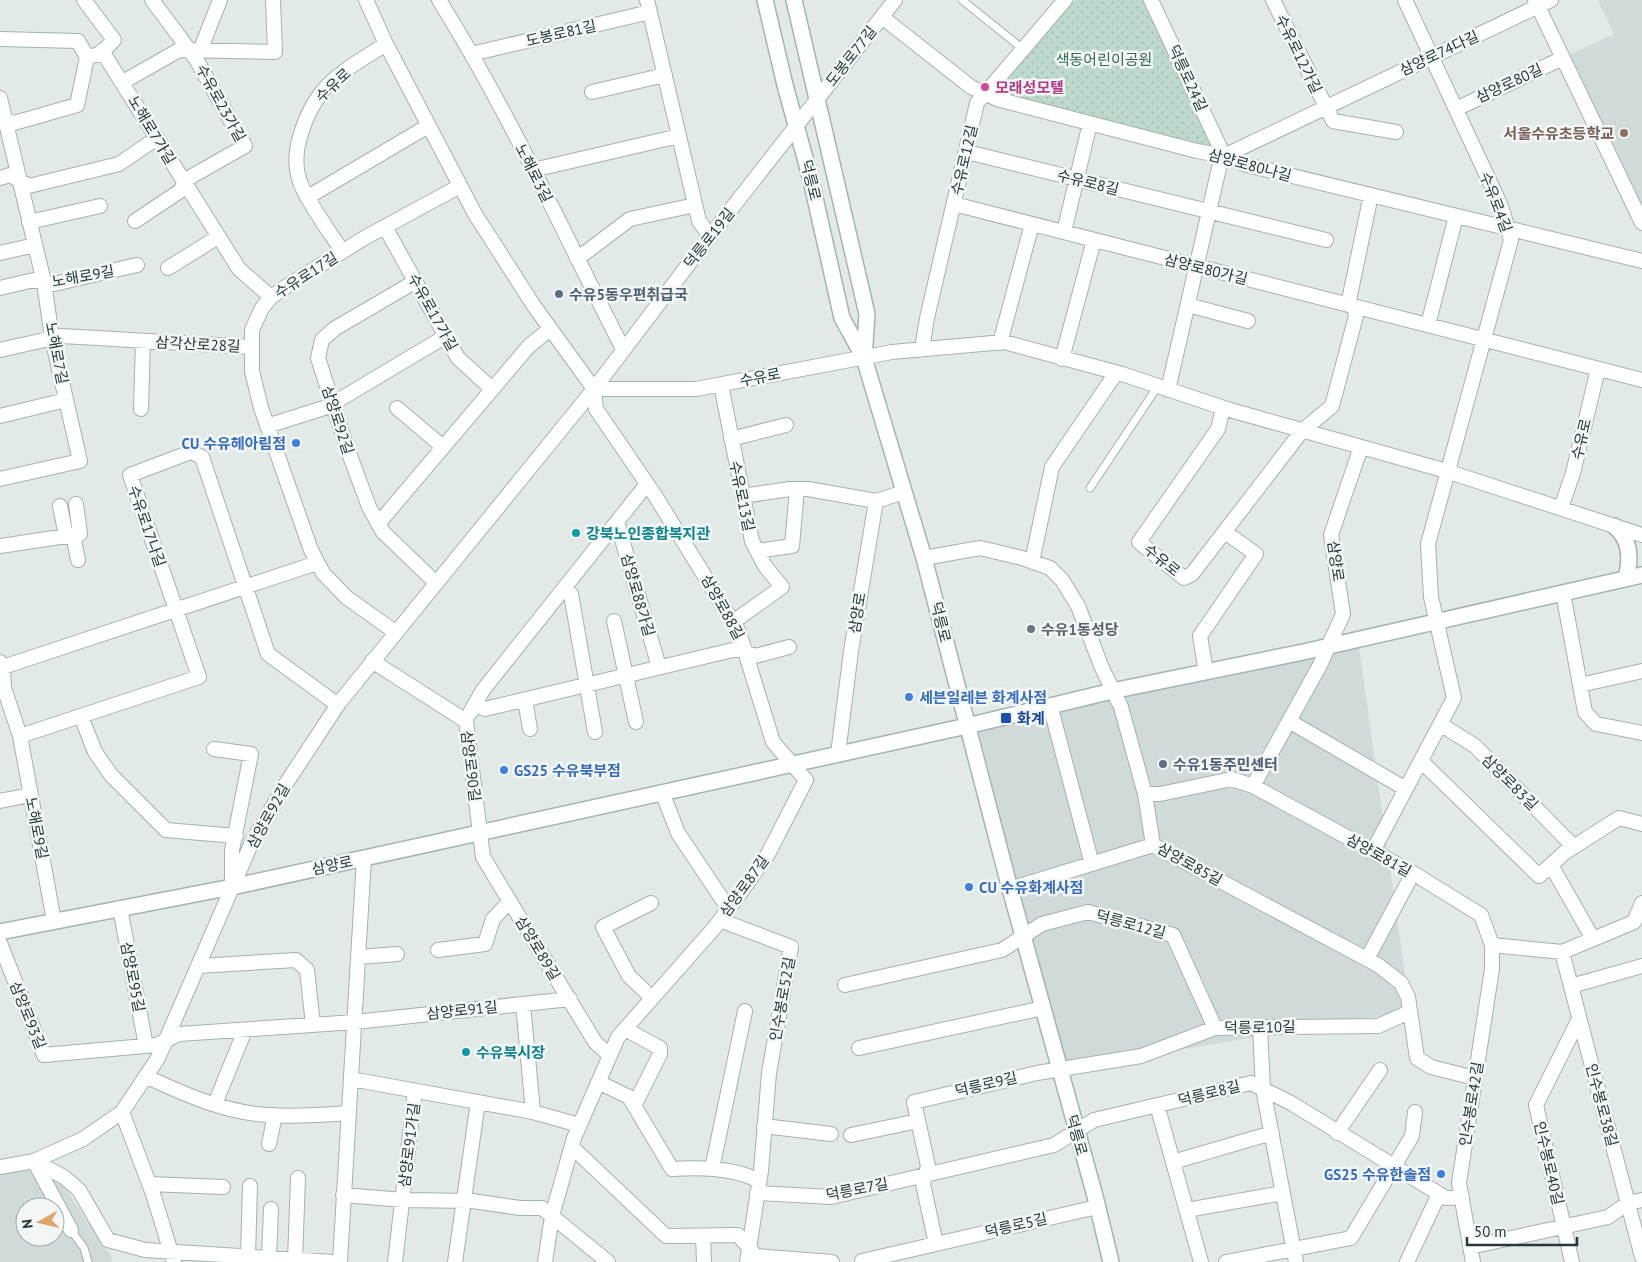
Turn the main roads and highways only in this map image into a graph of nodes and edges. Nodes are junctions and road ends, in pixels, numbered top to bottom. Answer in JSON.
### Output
{"nodes":[{"id":1,"x":764,"y":0,"type":"edge"},
{"id":2,"x":794,"y":0,"type":"edge"},
{"id":3,"x":864,"y":358,"type":"junction"},
{"id":4,"x":1614,"y":526,"type":"road end"},
{"id":5,"x":1642,"y":575,"type":"edge"},
{"id":6,"x":1626,"y":578,"type":"junction"},
{"id":7,"x":968,"y":726,"type":"junction"},
{"id":8,"x":0,"y":932,"type":"edge"},
{"id":9,"x":1110,"y":1262,"type":"edge"}],
"edges":[{"from":1,"to":3,"type":"main road","name":"덕릉로"},
{"from":2,"to":3,"type":"main road","name":"덕릉로"},
{"from":3,"to":7,"type":"main road","name":"덕릉로"},
{"from":4,"to":6,"type":"main road"},
{"from":5,"to":6,"type":"main road","name":"삼양로"},
{"from":6,"to":7,"type":"main road","name":"삼양로"},
{"from":7,"to":8,"type":"main road","name":"삼양로"},
{"from":7,"to":9,"type":"main road","name":"덕릉로"}]}
